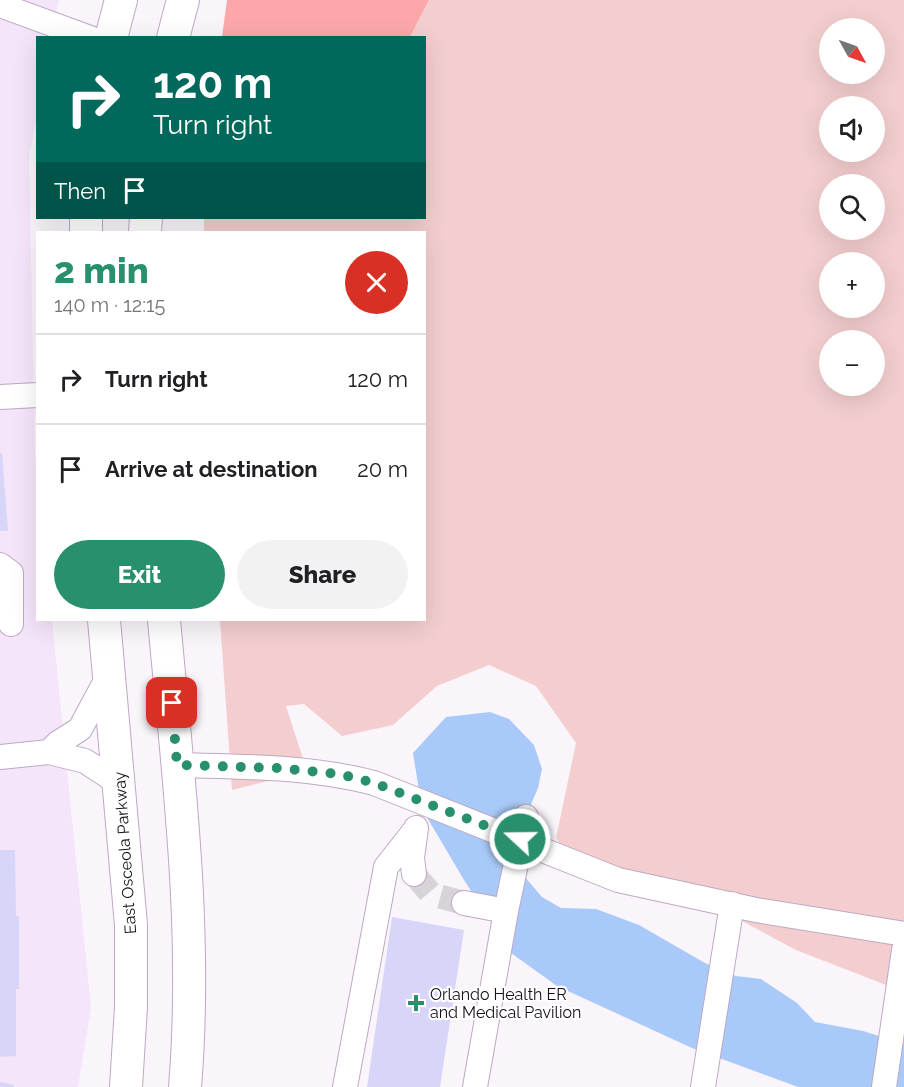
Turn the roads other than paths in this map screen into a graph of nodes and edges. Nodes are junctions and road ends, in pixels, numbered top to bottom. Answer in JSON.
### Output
{"nodes":[{"id":1,"x":121,"y":0,"type":"edge"},
{"id":2,"x":183,"y":0,"type":"edge"},
{"id":3,"x":0,"y":5,"type":"edge"},
{"id":4,"x":85,"y":36,"type":"edge"},
{"id":5,"x":112,"y":36,"type":"edge"},
{"id":6,"x":174,"y":36,"type":"edge"},
{"id":7,"x":36,"y":395,"type":"edge"},
{"id":8,"x":0,"y":397,"type":"edge"},
{"id":9,"x":0,"y":565,"type":"edge"},
{"id":10,"x":104,"y":621,"type":"edge"},
{"id":11,"x":165,"y":621,"type":"edge"},
{"id":12,"x":12,"y":624,"type":"dead end"},
{"id":13,"x":110,"y":675,"type":"junction"},
{"id":14,"x":49,"y":752,"type":"junction"},
{"id":15,"x":0,"y":757,"type":"edge"},
{"id":16,"x":177,"y":765,"type":"junction"},
{"id":17,"x":120,"y":784,"type":"junction"},
{"id":18,"x":425,"y":803,"type":"junction"},
{"id":19,"x":523,"y":828,"type":"junction"},
{"id":20,"x":416,"y":829,"type":"junction"},
{"id":21,"x":414,"y":874,"type":"tunnel mouth"},
{"id":22,"x":464,"y":903,"type":"tunnel mouth"},
{"id":23,"x":732,"y":904,"type":"junction"},
{"id":24,"x":506,"y":911,"type":"junction"},
{"id":25,"x":904,"y":934,"type":"edge"},
{"id":26,"x":904,"y":951,"type":"edge"},
{"id":27,"x":126,"y":1087,"type":"edge"},
{"id":28,"x":185,"y":1087,"type":"edge"},
{"id":29,"x":345,"y":1087,"type":"edge"},
{"id":30,"x":475,"y":1087,"type":"edge"},
{"id":31,"x":703,"y":1087,"type":"edge"},
{"id":32,"x":884,"y":1087,"type":"edge"}],
"edges":[{"from":1,"to":5,"type":"main road"},
{"from":2,"to":6,"type":"main road"},
{"from":3,"to":4,"type":"street"},
{"from":7,"to":8,"type":"street"},
{"from":9,"to":12,"type":"street"},
{"from":10,"to":13,"type":"main road","name":"East Osceola Parkway"},
{"from":11,"to":16,"type":"main road"},
{"from":13,"to":14,"type":"street"},
{"from":13,"to":17,"type":"main road","name":"East Osceola Parkway"},
{"from":14,"to":15,"type":"street"},
{"from":14,"to":17,"type":"street"},
{"from":16,"to":18,"type":"street"},
{"from":16,"to":28,"type":"main road"},
{"from":17,"to":27,"type":"main road","name":"East Osceola Parkway"},
{"from":18,"to":19,"type":"street"},
{"from":18,"to":20,"type":"street"},
{"from":19,"to":23,"type":"street"},
{"from":19,"to":24,"type":"street"},
{"from":20,"to":21,"type":"street"},
{"from":20,"to":29,"type":"street"},
{"from":22,"to":24,"type":"street"},
{"from":23,"to":25,"type":"street"},
{"from":23,"to":31,"type":"street"},
{"from":24,"to":30,"type":"street"},
{"from":26,"to":32,"type":"street"}]}
